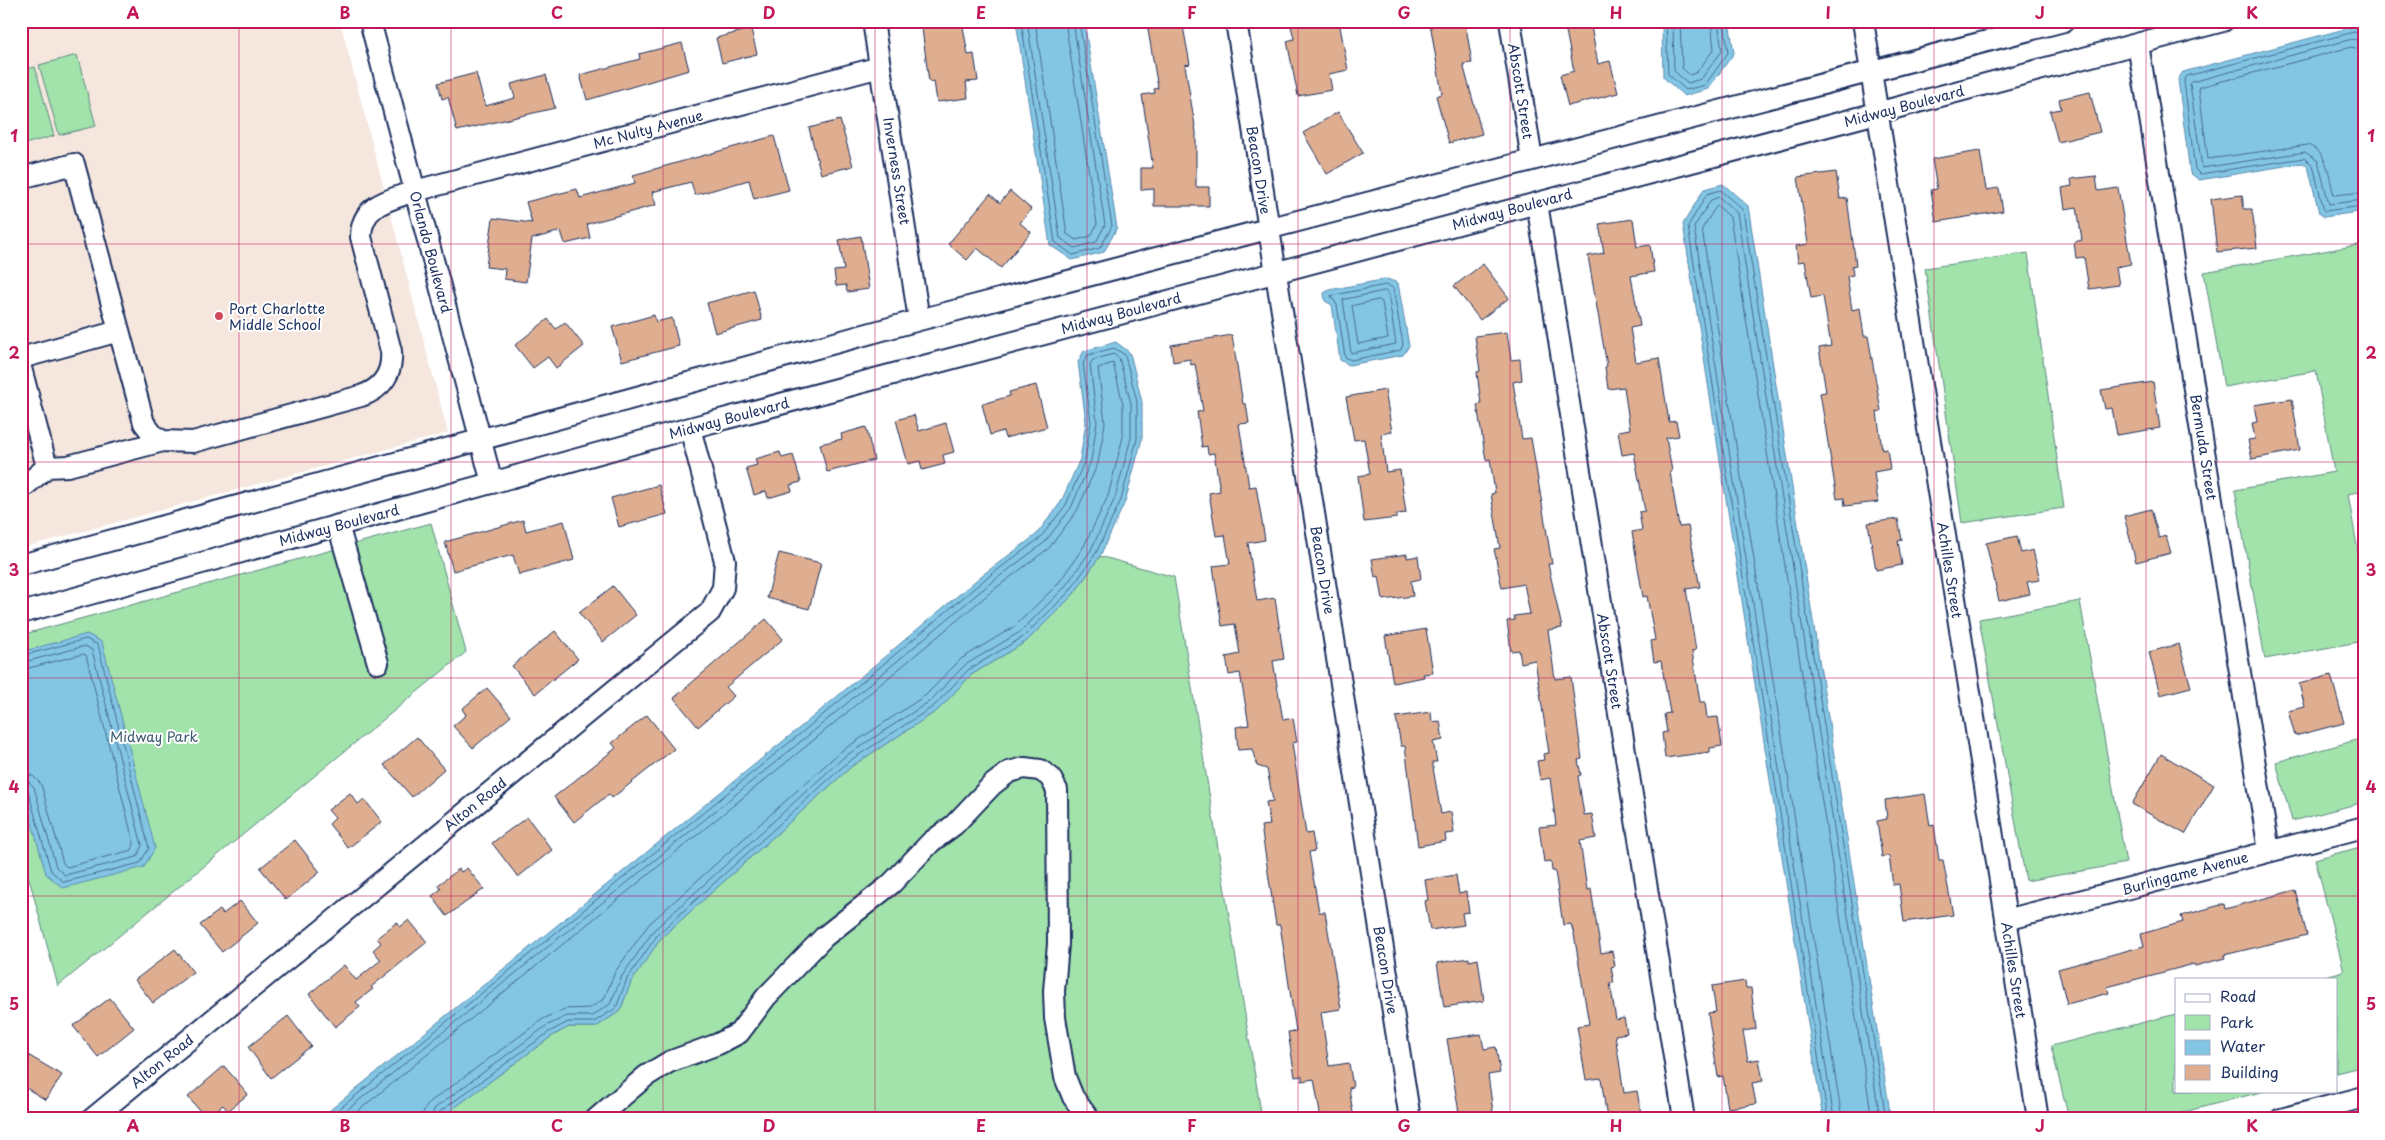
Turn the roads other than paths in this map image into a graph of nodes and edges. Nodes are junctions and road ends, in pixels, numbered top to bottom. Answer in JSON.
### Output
{"nodes":[{"id":1,"x":370,"y":21,"type":"edge"},
{"id":2,"x":873,"y":21,"type":"edge"},
{"id":3,"x":1236,"y":21,"type":"edge"},
{"id":4,"x":1510,"y":21,"type":"edge"},
{"id":5,"x":1863,"y":21,"type":"edge"},
{"id":6,"x":2064,"y":21,"type":"edge"},
{"id":7,"x":2222,"y":21,"type":"edge"},
{"id":8,"x":2138,"y":44,"type":"junction"},
{"id":9,"x":880,"y":67,"type":"junction"},
{"id":10,"x":1871,"y":73,"type":"junction"},
{"id":11,"x":1878,"y":113,"type":"junction"},
{"id":12,"x":1532,"y":160,"type":"junction"},
{"id":13,"x":21,"y":178,"type":"edge"},
{"id":14,"x":415,"y":191,"type":"junction"},
{"id":15,"x":1537,"y":203,"type":"junction"},
{"id":16,"x":1269,"y":229,"type":"junction"},
{"id":17,"x":1276,"y":272,"type":"junction"},
{"id":18,"x":919,"y":320,"type":"junction"},
{"id":19,"x":119,"y":331,"type":"junction"},
{"id":20,"x":21,"y":358,"type":"edge"},
{"id":21,"x":21,"y":368,"type":"edge"},
{"id":22,"x":690,"y":428,"type":"junction"},
{"id":23,"x":481,"y":440,"type":"junction"},
{"id":24,"x":163,"y":441,"type":"junction"},
{"id":25,"x":47,"y":467,"type":"junction"},
{"id":26,"x":492,"y":483,"type":"junction"},
{"id":27,"x":21,"y":489,"type":"edge"},
{"id":28,"x":338,"y":525,"type":"junction"},
{"id":29,"x":21,"y":565,"type":"edge"},
{"id":30,"x":21,"y":613,"type":"edge"},
{"id":31,"x":378,"y":663,"type":"dead end"},
{"id":32,"x":2364,"y":827,"type":"edge"},
{"id":33,"x":2269,"y":851,"type":"junction"},
{"id":34,"x":2006,"y":920,"type":"junction"},
{"id":35,"x":2364,"y":1097,"type":"edge"},
{"id":36,"x":92,"y":1119,"type":"edge"},
{"id":37,"x":596,"y":1119,"type":"edge"},
{"id":38,"x":1089,"y":1119,"type":"edge"},
{"id":39,"x":1410,"y":1119,"type":"edge"},
{"id":40,"x":1684,"y":1119,"type":"edge"},
{"id":41,"x":2038,"y":1119,"type":"edge"},
{"id":42,"x":2281,"y":1119,"type":"edge"}],
"edges":[{"from":1,"to":14,"type":"street","name":"Orlando Boulevard"},
{"from":2,"to":9,"type":"street","name":"Inverness Street"},
{"from":3,"to":16,"type":"street","name":"Beacon Drive"},
{"from":4,"to":12,"type":"street","name":"Abscott Street"},
{"from":5,"to":10,"type":"street","name":"Achilles Street"},
{"from":6,"to":10,"type":"street"},
{"from":7,"to":8,"type":"street","name":"Midway Boulevard"},
{"from":8,"to":11,"type":"street","name":"Midway Boulevard"},
{"from":8,"to":33,"type":"street","name":"Bermuda Street"},
{"from":9,"to":14,"type":"street","name":"Mc Nulty Avenue"},
{"from":9,"to":18,"type":"street","name":"Inverness Street"},
{"from":10,"to":11,"type":"street","name":"Achilles Street"},
{"from":10,"to":12,"type":"street"},
{"from":11,"to":15,"type":"street","name":"Midway Boulevard"},
{"from":11,"to":34,"type":"street","name":"Achilles Street"},
{"from":12,"to":16,"type":"street"},
{"from":13,"to":19,"type":"street"},
{"from":14,"to":23,"type":"street","name":"Orlando Boulevard"},
{"from":14,"to":24,"type":"street","name":"Mc Nulty Avenue"},
{"from":15,"to":17,"type":"street","name":"Midway Boulevard"},
{"from":15,"to":40,"type":"street","name":"Abscott Street"},
{"from":16,"to":17,"type":"street","name":"Beacon Drive"},
{"from":16,"to":18,"type":"street"},
{"from":17,"to":22,"type":"street","name":"Midway Boulevard"},
{"from":17,"to":39,"type":"street","name":"Beacon Drive"},
{"from":18,"to":23,"type":"street"},
{"from":19,"to":20,"type":"street"},
{"from":19,"to":24,"type":"street"},
{"from":21,"to":25,"type":"street"},
{"from":22,"to":26,"type":"street","name":"Midway Boulevard"},
{"from":22,"to":36,"type":"street","name":"Alton Road"},
{"from":23,"to":26,"type":"street","name":"Orlando Boulevard"},
{"from":23,"to":29,"type":"street"},
{"from":24,"to":25,"type":"street","name":"Mc Nulty Avenue"},
{"from":25,"to":27,"type":"street"},
{"from":26,"to":28,"type":"street","name":"Midway Boulevard"},
{"from":28,"to":30,"type":"street","name":"Midway Boulevard"},
{"from":28,"to":31,"type":"street"},
{"from":32,"to":33,"type":"street","name":"Burlingame Avenue"},
{"from":33,"to":34,"type":"street","name":"Burlingame Avenue"},
{"from":34,"to":41,"type":"street","name":"Achilles Street"},
{"from":35,"to":42,"type":"street"},
{"from":37,"to":38,"type":"street"}]}
